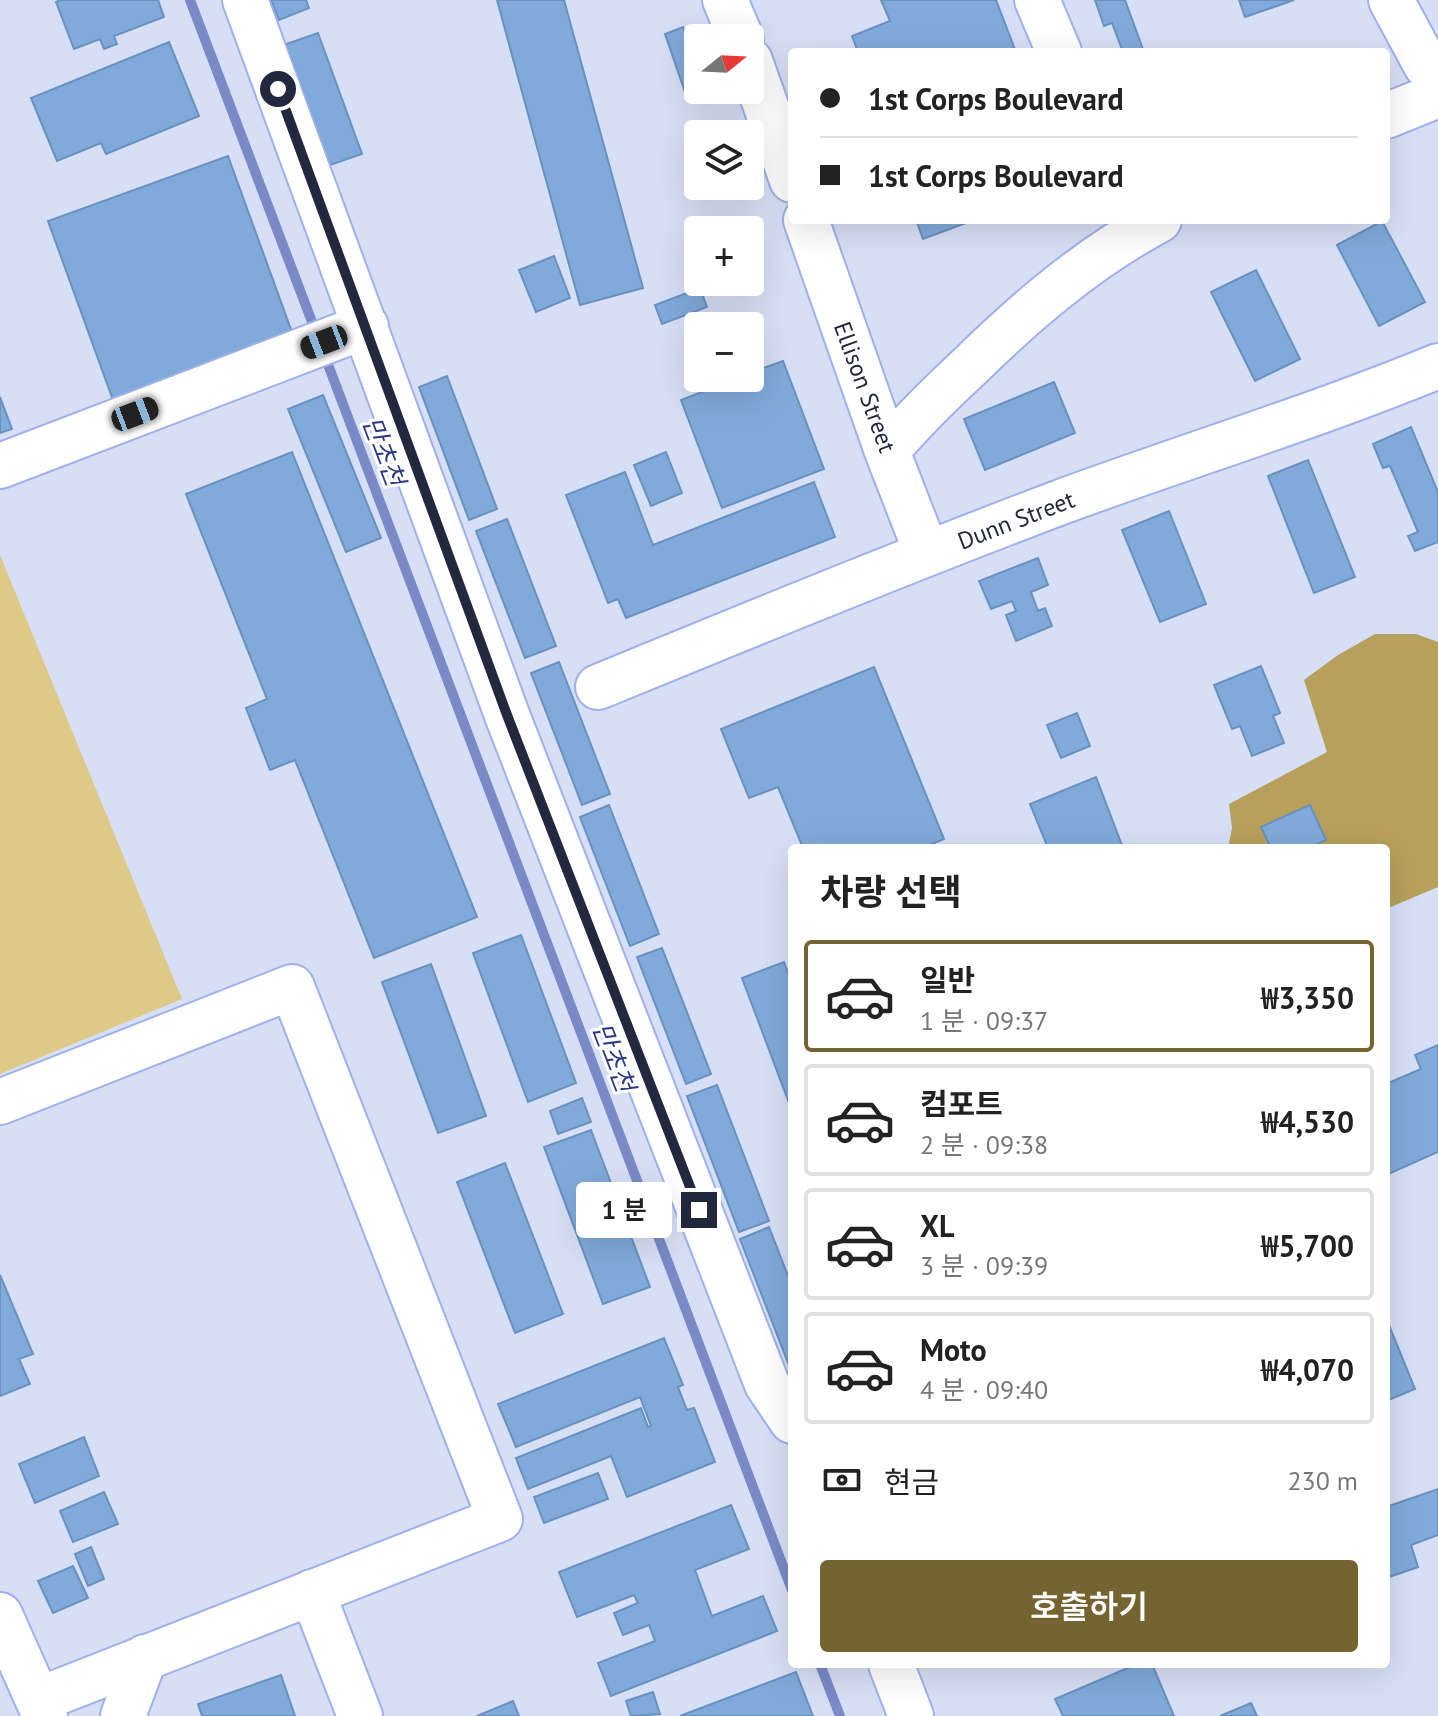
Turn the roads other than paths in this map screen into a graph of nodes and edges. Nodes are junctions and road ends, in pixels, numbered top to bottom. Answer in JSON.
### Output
{"nodes":[{"id":1,"x":245,"y":0,"type":"edge"},
{"id":2,"x":725,"y":0,"type":"edge"},
{"id":3,"x":1037,"y":0,"type":"edge"},
{"id":4,"x":1391,"y":0,"type":"edge"},
{"id":5,"x":735,"y":24,"type":"edge"},
{"id":6,"x":1057,"y":48,"type":"edge"},
{"id":7,"x":1438,"y":76,"type":"edge"},
{"id":8,"x":1438,"y":95,"type":"edge"},
{"id":9,"x":764,"y":101,"type":"edge"},
{"id":10,"x":1390,"y":114,"type":"edge"},
{"id":11,"x":788,"y":169,"type":"edge"},
{"id":12,"x":807,"y":224,"type":"edge"},
{"id":13,"x":1141,"y":224,"type":"edge"},
{"id":14,"x":366,"y":326,"type":"junction"},
{"id":15,"x":1438,"y":366,"type":"edge"},
{"id":16,"x":887,"y":451,"type":"junction"},
{"id":17,"x":0,"y":466,"type":"edge"},
{"id":18,"x":927,"y":554,"type":"junction"},
{"id":19,"x":598,"y":687,"type":"dead end"},
{"id":20,"x":0,"y":1102,"type":"edge"},
{"id":21,"x":788,"y":1415,"type":"edge"},
{"id":22,"x":312,"y":1592,"type":"junction"},
{"id":23,"x":0,"y":1615,"type":"edge"},
{"id":24,"x":145,"y":1657,"type":"junction"},
{"id":25,"x":893,"y":1668,"type":"edge"},
{"id":26,"x":41,"y":1708,"type":"edge"},
{"id":27,"x":123,"y":1716,"type":"edge"},
{"id":28,"x":360,"y":1716,"type":"edge"},
{"id":29,"x":911,"y":1716,"type":"edge"}],
"edges":[{"from":1,"to":14,"type":"lane"},
{"from":2,"to":5,"type":"lane"},
{"from":3,"to":6,"type":"lane"},
{"from":4,"to":7,"type":"lane"},
{"from":8,"to":10,"type":"lane"},
{"from":9,"to":11,"type":"lane"},
{"from":12,"to":16,"type":"lane","name":"Ellison Street"},
{"from":13,"to":16,"type":"lane"},
{"from":14,"to":17,"type":"lane"},
{"from":14,"to":21,"type":"lane"},
{"from":15,"to":18,"type":"lane","name":"Dunn Street"},
{"from":16,"to":18,"type":"lane","name":"Ellison Street"},
{"from":18,"to":19,"type":"lane","name":"Dunn Street"},
{"from":20,"to":22,"type":"lane"},
{"from":22,"to":24,"type":"lane"},
{"from":22,"to":28,"type":"lane"},
{"from":23,"to":26,"type":"lane"},
{"from":24,"to":26,"type":"lane"},
{"from":24,"to":27,"type":"lane"},
{"from":25,"to":29,"type":"lane"}]}
